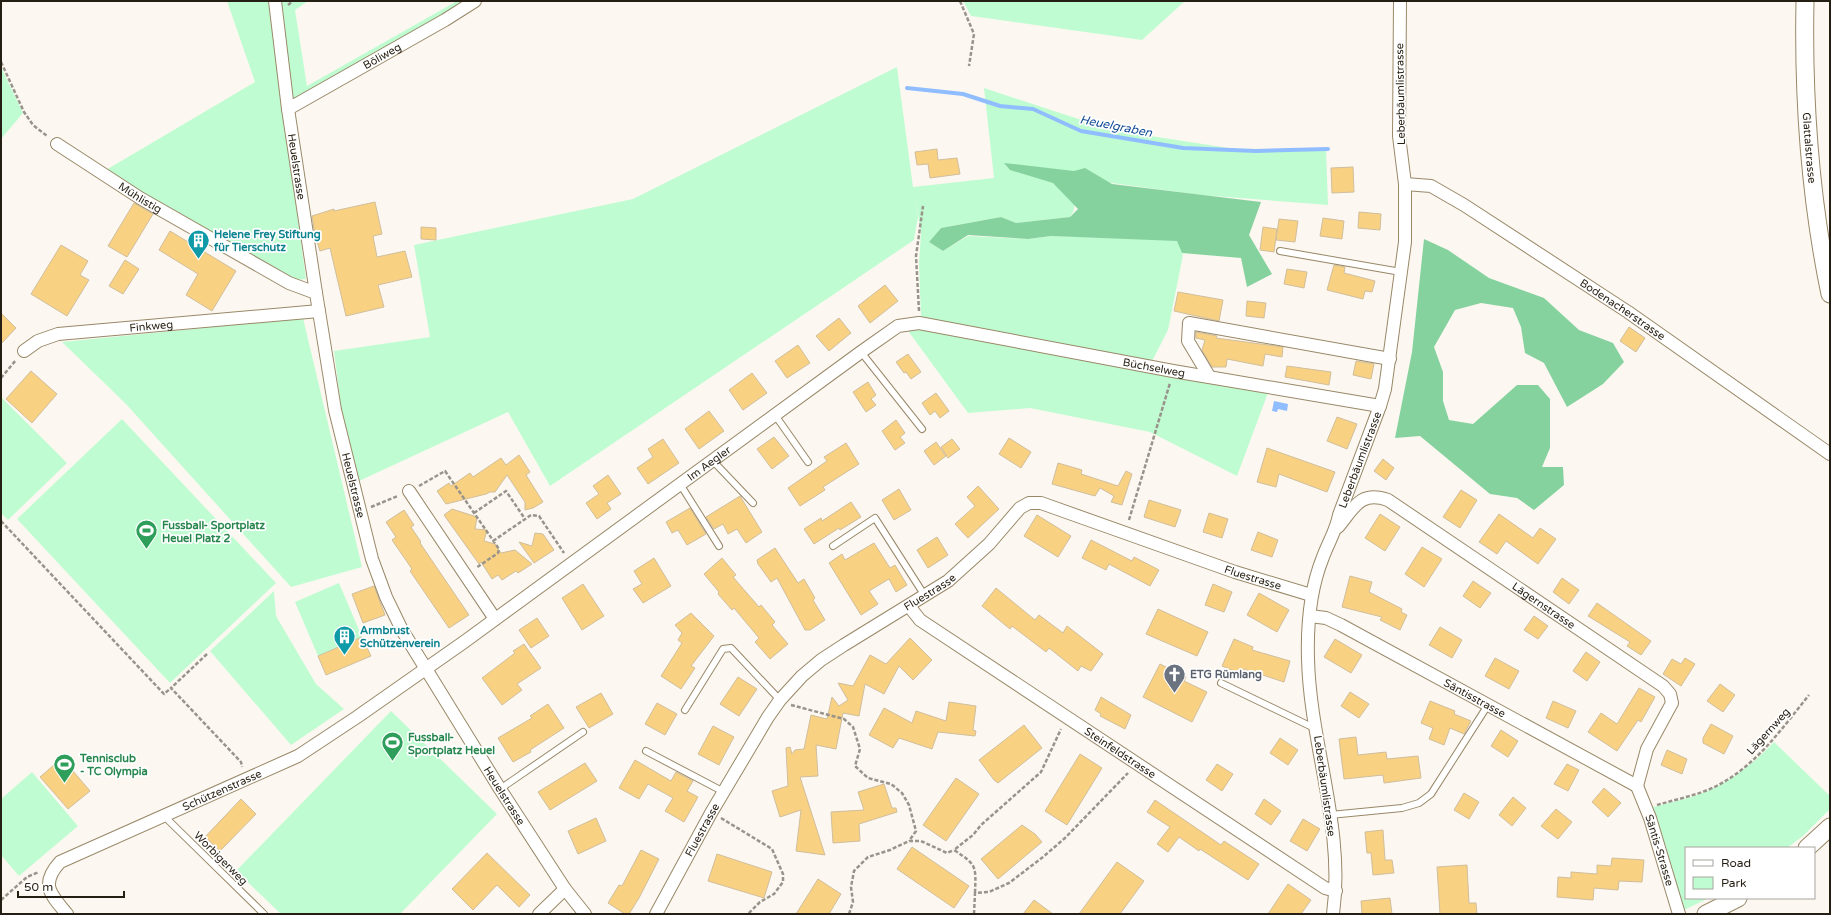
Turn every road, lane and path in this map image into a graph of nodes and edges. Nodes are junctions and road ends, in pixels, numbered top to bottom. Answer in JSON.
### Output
{"nodes":[{"id":1,"x":275,"y":1,"type":"edge"},
{"id":2,"x":475,"y":1,"type":"edge"},
{"id":3,"x":960,"y":1,"type":"edge"},
{"id":4,"x":1400,"y":1,"type":"edge"},
{"id":5,"x":1805,"y":1,"type":"edge"},
{"id":6,"x":1,"y":62,"type":"edge"},
{"id":7,"x":969,"y":66,"type":"dead end"},
{"id":8,"x":288,"y":109,"type":"junction"},
{"id":9,"x":57,"y":144,"type":"joint"},
{"id":10,"x":1405,"y":184,"type":"junction"},
{"id":11,"x":923,"y":206,"type":"dead end"},
{"id":12,"x":1280,"y":251,"type":"dead end"},
{"id":13,"x":1401,"y":272,"type":"junction"},
{"id":14,"x":316,"y":293,"type":"junction"},
{"id":15,"x":1830,"y":294,"type":"edge"},
{"id":16,"x":319,"y":311,"type":"junction"},
{"id":17,"x":924,"y":324,"type":"junction"},
{"id":18,"x":24,"y":351,"type":"joint"},
{"id":19,"x":861,"y":352,"type":"junction"},
{"id":20,"x":1390,"y":359,"type":"junction"},
{"id":21,"x":1173,"y":372,"type":"junction"},
{"id":22,"x":1209,"y":376,"type":"junction"},
{"id":23,"x":1,"y":378,"type":"edge"},
{"id":24,"x":1380,"y":406,"type":"junction"},
{"id":25,"x":775,"y":415,"type":"junction"},
{"id":26,"x":922,"y":429,"type":"dead end"},
{"id":27,"x":1830,"y":454,"type":"edge"},
{"id":28,"x":713,"y":461,"type":"junction"},
{"id":29,"x":808,"y":462,"type":"dead end"},
{"id":30,"x":680,"y":484,"type":"junction"},
{"id":31,"x":409,"y":491,"type":"junction"},
{"id":32,"x":753,"y":503,"type":"dead end"},
{"id":33,"x":360,"y":511,"type":"junction"},
{"id":34,"x":474,"y":513,"type":"junction"},
{"id":35,"x":525,"y":519,"type":"junction"},
{"id":36,"x":1,"y":521,"type":"edge"},
{"id":37,"x":1336,"y":530,"type":"junction"},
{"id":38,"x":1125,"y":533,"type":"junction"},
{"id":39,"x":493,"y":541,"type":"junction"},
{"id":40,"x":719,"y":546,"type":"dead end"},
{"id":41,"x":833,"y":546,"type":"dead end"},
{"id":42,"x":571,"y":564,"type":"junction"},
{"id":43,"x":466,"y":576,"type":"junction"},
{"id":44,"x":1311,"y":595,"type":"junction"},
{"id":45,"x":925,"y":596,"type":"junction"},
{"id":46,"x":909,"y":606,"type":"junction"},
{"id":47,"x":1310,"y":616,"type":"junction"},
{"id":48,"x":495,"y":619,"type":"junction"},
{"id":49,"x":207,"y":654,"type":"dead end"},
{"id":50,"x":426,"y":668,"type":"junction"},
{"id":51,"x":1221,"y":683,"type":"dead end"},
{"id":52,"x":171,"y":688,"type":"junction"},
{"id":53,"x":1809,"y":695,"type":"dead end"},
{"id":54,"x":780,"y":700,"type":"junction"},
{"id":55,"x":1488,"y":705,"type":"junction"},
{"id":56,"x":685,"y":710,"type":"dead end"},
{"id":57,"x":1065,"y":716,"type":"junction"},
{"id":58,"x":1316,"y":727,"type":"junction"},
{"id":59,"x":583,"y":732,"type":"dead end"},
{"id":60,"x":646,"y":751,"type":"dead end"},
{"id":61,"x":1137,"y":764,"type":"junction"},
{"id":62,"x":244,"y":780,"type":"junction"},
{"id":63,"x":1637,"y":786,"type":"junction"},
{"id":64,"x":500,"y":789,"type":"junction"},
{"id":65,"x":724,"y":792,"type":"junction"},
{"id":66,"x":1647,"y":808,"type":"junction"},
{"id":67,"x":711,"y":813,"type":"junction"},
{"id":68,"x":1330,"y":815,"type":"junction"},
{"id":69,"x":164,"y":816,"type":"junction"},
{"id":70,"x":1830,"y":826,"type":"edge"},
{"id":71,"x":909,"y":841,"type":"junction"},
{"id":72,"x":1809,"y":847,"type":"edge"},
{"id":73,"x":954,"y":850,"type":"junction"},
{"id":74,"x":60,"y":862,"type":"junction"},
{"id":75,"x":565,"y":889,"type":"junction"},
{"id":76,"x":1336,"y":891,"type":"junction"},
{"id":77,"x":975,"y":893,"type":"junction"},
{"id":78,"x":1736,"y":899,"type":"edge"},
{"id":79,"x":1,"y":900,"type":"edge"},
{"id":80,"x":67,"y":914,"type":"edge"},
{"id":81,"x":264,"y":914,"type":"edge"},
{"id":82,"x":539,"y":914,"type":"edge"},
{"id":83,"x":585,"y":914,"type":"edge"},
{"id":84,"x":656,"y":914,"type":"edge"},
{"id":85,"x":748,"y":914,"type":"edge"},
{"id":86,"x":850,"y":914,"type":"edge"},
{"id":87,"x":974,"y":914,"type":"edge"},
{"id":88,"x":1333,"y":914,"type":"edge"},
{"id":89,"x":1679,"y":914,"type":"edge"},
{"id":90,"x":1706,"y":914,"type":"edge"}],
"edges":[{"from":1,"to":8,"type":"street","name":"Heuelstrasse"},
{"from":2,"to":8,"type":"street","name":"Böliweg"},
{"from":3,"to":7,"type":"path"},
{"from":4,"to":10,"type":"street","name":"Leberbäumlistrasse"},
{"from":5,"to":15,"type":"street","name":"Glattalstrasse"},
{"from":6,"to":9,"type":"path"},
{"from":8,"to":14,"type":"street","name":"Heuelstrasse"},
{"from":9,"to":14,"type":"street","name":"Mühlistig"},
{"from":10,"to":13,"type":"street","name":"Leberbäumlistrasse"},
{"from":10,"to":27,"type":"street","name":"Bodenacherstrasse"},
{"from":11,"to":17,"type":"path"},
{"from":12,"to":13,"type":"lane"},
{"from":13,"to":20,"type":"street","name":"Leberbäumlistrasse"},
{"from":14,"to":16,"type":"street","name":"Heuelstrasse"},
{"from":16,"to":18,"type":"street","name":"Finkweg"},
{"from":16,"to":33,"type":"street","name":"Heuelstrasse"},
{"from":17,"to":19,"type":"street","name":"Im Aegler"},
{"from":17,"to":21,"type":"street","name":"Büchselweg"},
{"from":18,"to":23,"type":"path"},
{"from":19,"to":25,"type":"street","name":"Im Aegler"},
{"from":19,"to":26,"type":"lane"},
{"from":20,"to":22,"type":"street"},
{"from":20,"to":24,"type":"street","name":"Leberbäumlistrasse"},
{"from":21,"to":22,"type":"street","name":"Büchselweg"},
{"from":21,"to":38,"type":"path"},
{"from":22,"to":24,"type":"street","name":"Büchselweg"},
{"from":24,"to":37,"type":"street","name":"Leberbäumlistrasse"},
{"from":25,"to":28,"type":"street","name":"Im Aegler"},
{"from":25,"to":29,"type":"lane"},
{"from":28,"to":30,"type":"street","name":"Im Aegler"},
{"from":28,"to":32,"type":"lane"},
{"from":30,"to":40,"type":"lane"},
{"from":30,"to":42,"type":"street","name":"Im Aegler"},
{"from":31,"to":33,"type":"path"},
{"from":31,"to":34,"type":"path"},
{"from":31,"to":43,"type":"street"},
{"from":33,"to":50,"type":"street","name":"Heuelstrasse"},
{"from":34,"to":35,"type":"path"},
{"from":34,"to":39,"type":"path"},
{"from":35,"to":39,"type":"path"},
{"from":35,"to":42,"type":"path"},
{"from":36,"to":52,"type":"path"},
{"from":37,"to":44,"type":"street","name":"Leberbäumlistrasse"},
{"from":37,"to":63,"type":"street","name":"Lägernstrasse"},
{"from":38,"to":44,"type":"street","name":"Fluestrasse"},
{"from":38,"to":45,"type":"street","name":"Fluestrasse"},
{"from":39,"to":43,"type":"path"},
{"from":41,"to":45,"type":"lane"},
{"from":42,"to":48,"type":"street","name":"Im Aegler"},
{"from":43,"to":48,"type":"street"},
{"from":44,"to":47,"type":"street","name":"Leberbäumlistrasse"},
{"from":45,"to":46,"type":"street","name":"Fluestrasse"},
{"from":46,"to":54,"type":"street","name":"Fluestrasse"},
{"from":46,"to":57,"type":"street","name":"Steinfeldstrasse"},
{"from":47,"to":55,"type":"street","name":"Säntisstrasse"},
{"from":47,"to":58,"type":"street","name":"Leberbäumlistrasse"},
{"from":48,"to":50,"type":"street","name":"Im Aegler"},
{"from":49,"to":52,"type":"path"},
{"from":50,"to":62,"type":"street","name":"Schützenstrasse"},
{"from":50,"to":64,"type":"street","name":"Heuelstrasse"},
{"from":51,"to":58,"type":"lane"},
{"from":52,"to":62,"type":"path"},
{"from":53,"to":66,"type":"path","name":"Lägernweg"},
{"from":54,"to":56,"type":"lane"},
{"from":54,"to":65,"type":"street","name":"Fluestrasse"},
{"from":54,"to":71,"type":"path"},
{"from":55,"to":63,"type":"street","name":"Säntisstrasse"},
{"from":55,"to":68,"type":"lane"},
{"from":57,"to":61,"type":"street","name":"Steinfeldstrasse"},
{"from":57,"to":73,"type":"path"},
{"from":58,"to":68,"type":"street","name":"Leberbäumlistrasse"},
{"from":59,"to":64,"type":"lane"},
{"from":60,"to":65,"type":"lane"},
{"from":61,"to":76,"type":"street","name":"Steinfeldstrasse"},
{"from":61,"to":77,"type":"path"},
{"from":62,"to":69,"type":"street","name":"Schützenstrasse"},
{"from":63,"to":66,"type":"street","name":"Säntis-Strasse"},
{"from":64,"to":75,"type":"street","name":"Heuelstrasse"},
{"from":65,"to":67,"type":"street","name":"Fluestrasse"},
{"from":66,"to":89,"type":"street","name":"Säntis-Strasse"},
{"from":67,"to":84,"type":"street","name":"Fluestrasse"},
{"from":67,"to":85,"type":"path"},
{"from":68,"to":76,"type":"street","name":"Leberbäumlistrasse"},
{"from":69,"to":74,"type":"street","name":"Schützenstrasse"},
{"from":69,"to":81,"type":"lane","name":"Worbigerweg"},
{"from":70,"to":72,"type":"street"},
{"from":71,"to":73,"type":"path"},
{"from":71,"to":86,"type":"path"},
{"from":73,"to":77,"type":"path"},
{"from":74,"to":79,"type":"path"},
{"from":74,"to":80,"type":"street"},
{"from":75,"to":82,"type":"street"},
{"from":75,"to":83,"type":"street","name":"Heuelstrasse"},
{"from":76,"to":88,"type":"street","name":"Leberbäumlistrasse"},
{"from":77,"to":87,"type":"path"},
{"from":78,"to":90,"type":"street"}]}
